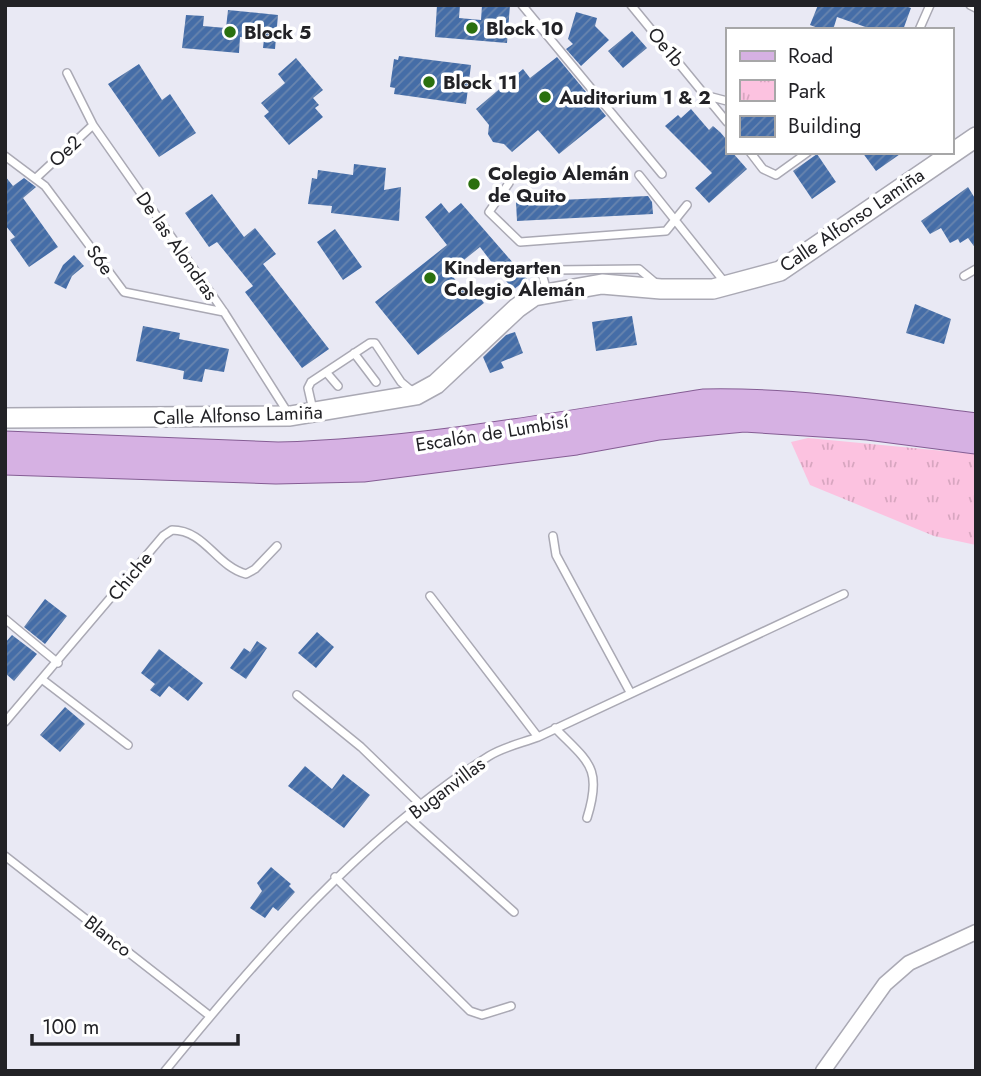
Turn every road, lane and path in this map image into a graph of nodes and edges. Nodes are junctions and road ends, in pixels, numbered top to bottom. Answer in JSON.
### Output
{"nodes":[{"id":1,"x":523,"y":5,"type":"edge"},
{"id":2,"x":631,"y":5,"type":"edge"},
{"id":3,"x":930,"y":5,"type":"edge"},
{"id":4,"x":970,"y":5,"type":"edge"},
{"id":5,"x":976,"y":8,"type":"edge"},
{"id":6,"x":920,"y":28,"type":"edge"},
{"id":7,"x":68,"y":73,"type":"dead end"},
{"id":8,"x":708,"y":96,"type":"junction"},
{"id":9,"x":726,"y":101,"type":"edge"},
{"id":10,"x":726,"y":121,"type":"edge"},
{"id":11,"x":93,"y":125,"type":"junction"},
{"id":12,"x":976,"y":137,"type":"edge"},
{"id":13,"x":953,"y":153,"type":"edge"},
{"id":14,"x":752,"y":154,"type":"edge"},
{"id":15,"x":805,"y":154,"type":"edge"},
{"id":16,"x":951,"y":154,"type":"edge"},
{"id":17,"x":5,"y":156,"type":"edge"},
{"id":18,"x":662,"y":174,"type":"dead end"},
{"id":19,"x":639,"y":176,"type":"dead end"},
{"id":20,"x":36,"y":178,"type":"junction"},
{"id":21,"x":509,"y":183,"type":"dead end"},
{"id":22,"x":687,"y":205,"type":"dead end"},
{"id":23,"x":674,"y":222,"type":"junction"},
{"id":24,"x":976,"y":269,"type":"edge"},
{"id":25,"x":964,"y":276,"type":"dead end"},
{"id":26,"x":728,"y":287,"type":"junction"},
{"id":27,"x":224,"y":312,"type":"junction"},
{"id":28,"x":355,"y":353,"type":"junction"},
{"id":29,"x":326,"y":372,"type":"junction"},
{"id":30,"x":376,"y":382,"type":"dead end"},
{"id":31,"x":338,"y":386,"type":"dead end"},
{"id":32,"x":416,"y":395,"type":"junction"},
{"id":33,"x":314,"y":414,"type":"junction"},
{"id":34,"x":290,"y":416,"type":"junction"},
{"id":35,"x":5,"y":418,"type":"edge"},
{"id":36,"x":976,"y":425,"type":"edge"},
{"id":37,"x":976,"y":442,"type":"edge"},
{"id":38,"x":5,"y":443,"type":"edge"},
{"id":39,"x":5,"y":463,"type":"edge"},
{"id":40,"x":553,"y":536,"type":"dead end"},
{"id":41,"x":277,"y":546,"type":"dead end"},
{"id":42,"x":844,"y":594,"type":"dead end"},
{"id":43,"x":430,"y":596,"type":"dead end"},
{"id":44,"x":5,"y":619,"type":"edge"},
{"id":45,"x":58,"y":663,"type":"junction"},
{"id":46,"x":43,"y":680,"type":"junction"},
{"id":47,"x":631,"y":692,"type":"junction"},
{"id":48,"x":297,"y":695,"type":"dead end"},
{"id":49,"x":5,"y":722,"type":"edge"},
{"id":50,"x":555,"y":728,"type":"junction"},
{"id":51,"x":538,"y":737,"type":"junction"},
{"id":52,"x":128,"y":745,"type":"dead end"},
{"id":53,"x":422,"y":806,"type":"junction"},
{"id":54,"x":408,"y":817,"type":"junction"},
{"id":55,"x":587,"y":818,"type":"dead end"},
{"id":56,"x":5,"y":856,"type":"edge"},
{"id":57,"x":335,"y":877,"type":"junction"},
{"id":58,"x":514,"y":912,"type":"dead end"},
{"id":59,"x":976,"y":932,"type":"edge"},
{"id":60,"x":511,"y":1006,"type":"dead end"},
{"id":61,"x":210,"y":1016,"type":"junction"},
{"id":62,"x":164,"y":1071,"type":"edge"},
{"id":63,"x":823,"y":1071,"type":"edge"}],
"edges":[{"from":1,"to":18,"type":"lane"},
{"from":2,"to":8,"type":"lane","name":"Oe1b"},
{"from":3,"to":6,"type":"lane"},
{"from":4,"to":5,"type":"lane"},
{"from":7,"to":11,"type":"lane","name":"De las Alondras"},
{"from":8,"to":9,"type":"lane"},
{"from":8,"to":10,"type":"lane","name":"Oe1b"},
{"from":11,"to":20,"type":"lane","name":"Oe2"},
{"from":11,"to":27,"type":"lane","name":"De las Alondras"},
{"from":12,"to":13,"type":"street","name":"Calle Alfonso Lamiña"},
{"from":14,"to":15,"type":"lane"},
{"from":16,"to":26,"type":"street","name":"Calle Alfonso Lamiña"},
{"from":17,"to":20,"type":"lane","name":"S6e"},
{"from":19,"to":23,"type":"lane"},
{"from":20,"to":27,"type":"lane","name":"S6e"},
{"from":21,"to":23,"type":"lane"},
{"from":22,"to":23,"type":"lane"},
{"from":23,"to":26,"type":"lane"},
{"from":24,"to":25,"type":"lane"},
{"from":26,"to":32,"type":"street","name":"Calle Alfonso Lamiña"},
{"from":27,"to":34,"type":"lane","name":"De las Alondras"},
{"from":28,"to":29,"type":"lane"},
{"from":28,"to":30,"type":"lane"},
{"from":28,"to":32,"type":"lane"},
{"from":29,"to":31,"type":"lane"},
{"from":29,"to":33,"type":"lane"},
{"from":32,"to":33,"type":"street","name":"Calle Alfonso Lamiña"},
{"from":33,"to":34,"type":"street","name":"Calle Alfonso Lamiña"},
{"from":34,"to":35,"type":"street","name":"Calle Alfonso Lamiña"},
{"from":36,"to":38,"type":"main road","name":"Escalón de Lumbisí"},
{"from":37,"to":39,"type":"main road","name":"Escalón de Lumbisí"},
{"from":40,"to":47,"type":"lane"},
{"from":41,"to":45,"type":"lane","name":"Chiche"},
{"from":42,"to":47,"type":"lane","name":"Buganvillas"},
{"from":43,"to":51,"type":"lane"},
{"from":44,"to":45,"type":"lane"},
{"from":45,"to":46,"type":"lane","name":"Chiche"},
{"from":46,"to":49,"type":"lane","name":"Chiche"},
{"from":46,"to":52,"type":"lane"},
{"from":47,"to":50,"type":"lane","name":"Buganvillas"},
{"from":48,"to":53,"type":"lane"},
{"from":50,"to":51,"type":"lane","name":"Buganvillas"},
{"from":50,"to":55,"type":"lane"},
{"from":51,"to":53,"type":"lane","name":"Buganvillas"},
{"from":53,"to":54,"type":"lane","name":"Buganvillas"},
{"from":54,"to":57,"type":"lane","name":"Buganvillas"},
{"from":54,"to":58,"type":"lane"},
{"from":56,"to":61,"type":"lane","name":"Blanco"},
{"from":57,"to":60,"type":"lane"},
{"from":57,"to":61,"type":"lane","name":"Buganvillas"},
{"from":59,"to":63,"type":"street"},
{"from":61,"to":62,"type":"lane","name":"Buganvillas"}]}
